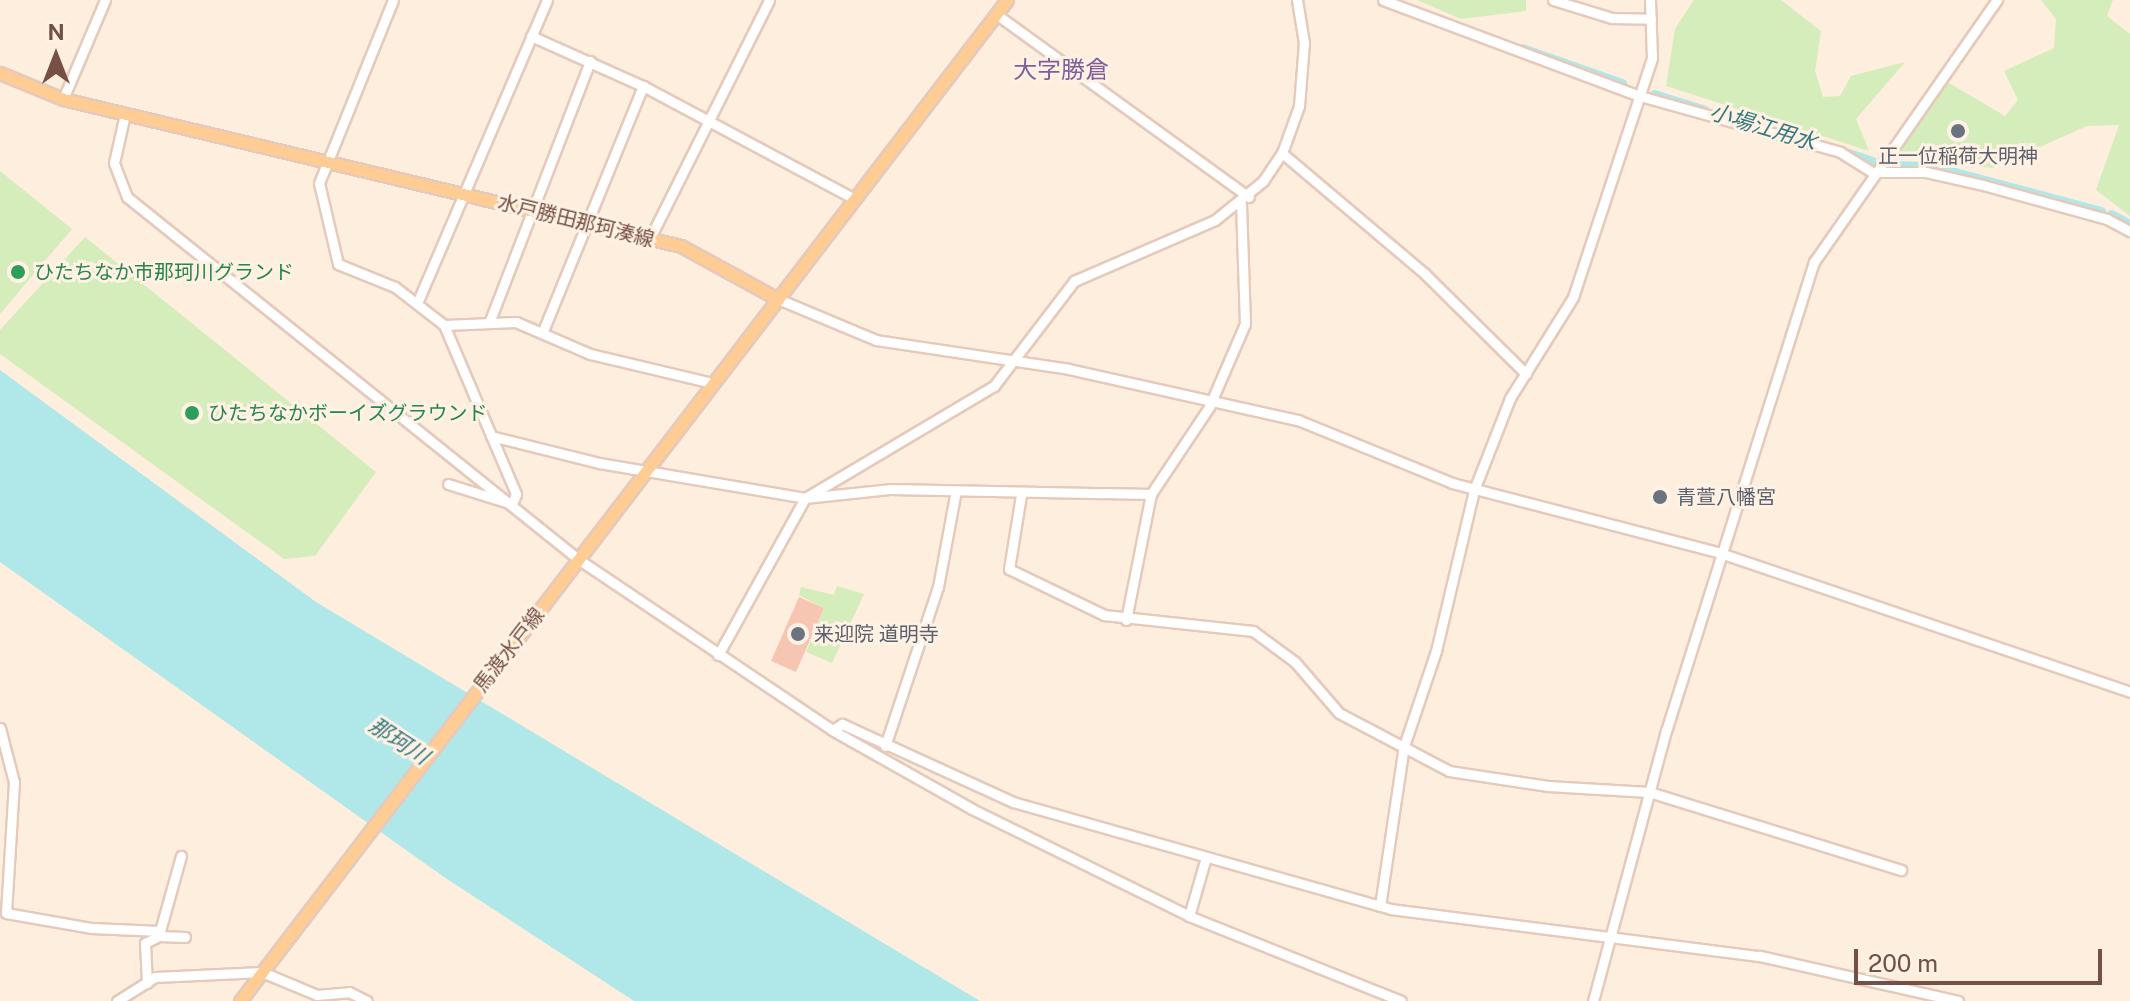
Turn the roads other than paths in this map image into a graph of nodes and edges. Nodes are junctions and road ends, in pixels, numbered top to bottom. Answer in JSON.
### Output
{"nodes":[{"id":1,"x":105,"y":0,"type":"edge"},
{"id":2,"x":393,"y":0,"type":"edge"},
{"id":3,"x":547,"y":0,"type":"edge"},
{"id":4,"x":769,"y":0,"type":"edge"},
{"id":5,"x":1007,"y":0,"type":"edge"},
{"id":6,"x":1297,"y":0,"type":"edge"},
{"id":7,"x":1383,"y":0,"type":"edge"},
{"id":8,"x":1553,"y":0,"type":"edge"},
{"id":9,"x":1650,"y":0,"type":"edge"},
{"id":10,"x":1997,"y":0,"type":"edge"},
{"id":11,"x":996,"y":14,"type":"junction"},
{"id":12,"x":1651,"y":19,"type":"junction"},
{"id":13,"x":531,"y":36,"type":"junction"},
{"id":14,"x":590,"y":61,"type":"junction"},
{"id":15,"x":0,"y":73,"type":"edge"},
{"id":16,"x":643,"y":86,"type":"junction"},
{"id":17,"x":1640,"y":96,"type":"junction"},
{"id":18,"x":63,"y":99,"type":"junction"},
{"id":19,"x":125,"y":114,"type":"junction"},
{"id":20,"x":706,"y":120,"type":"junction"},
{"id":21,"x":1282,"y":153,"type":"junction"},
{"id":22,"x":329,"y":160,"type":"junction"},
{"id":23,"x":1872,"y":172,"type":"junction"},
{"id":24,"x":463,"y":193,"type":"junction"},
{"id":25,"x":855,"y":199,"type":"junction"},
{"id":26,"x":1245,"y":200,"type":"junction"},
{"id":27,"x":529,"y":209,"type":"junction"},
{"id":28,"x":586,"y":223,"type":"junction"},
{"id":29,"x":2130,"y":231,"type":"edge"},
{"id":30,"x":650,"y":238,"type":"junction"},
{"id":31,"x":778,"y":299,"type":"junction"},
{"id":32,"x":418,"y":301,"type":"junction"},
{"id":33,"x":489,"y":323,"type":"junction"},
{"id":34,"x":444,"y":325,"type":"junction"},
{"id":35,"x":543,"y":331,"type":"junction"},
{"id":36,"x":1015,"y":361,"type":"junction"},
{"id":37,"x":1526,"y":374,"type":"junction"},
{"id":38,"x":713,"y":383,"type":"junction"},
{"id":39,"x":1212,"y":398,"type":"junction"},
{"id":40,"x":491,"y":436,"type":"junction"},
{"id":41,"x":646,"y":470,"type":"junction"},
{"id":42,"x":448,"y":484,"type":"dead end"},
{"id":43,"x":1474,"y":490,"type":"junction"},
{"id":44,"x":1151,"y":494,"type":"junction"},
{"id":45,"x":955,"y":495,"type":"junction"},
{"id":46,"x":1021,"y":495,"type":"junction"},
{"id":47,"x":805,"y":498,"type":"junction"},
{"id":48,"x":512,"y":504,"type":"junction"},
{"id":49,"x":1720,"y":553,"type":"junction"},
{"id":50,"x":578,"y":559,"type":"junction"},
{"id":51,"x":1126,"y":620,"type":"junction"},
{"id":52,"x":718,"y":655,"type":"junction"},
{"id":53,"x":2130,"y":692,"type":"edge"},
{"id":54,"x":0,"y":728,"type":"edge"},
{"id":55,"x":832,"y":730,"type":"junction"},
{"id":56,"x":885,"y":746,"type":"junction"},
{"id":57,"x":1404,"y":746,"type":"junction"},
{"id":58,"x":1649,"y":792,"type":"junction"},
{"id":59,"x":181,"y":856,"type":"dead end"},
{"id":60,"x":1206,"y":857,"type":"junction"},
{"id":61,"x":1901,"y":870,"type":"dead end"},
{"id":62,"x":1380,"y":906,"type":"junction"},
{"id":63,"x":1189,"y":916,"type":"junction"},
{"id":64,"x":185,"y":937,"type":"dead end"},
{"id":65,"x":1614,"y":937,"type":"junction"},
{"id":66,"x":262,"y":972,"type":"junction"},
{"id":67,"x":147,"y":983,"type":"junction"},
{"id":68,"x":117,"y":1001,"type":"edge"},
{"id":69,"x":240,"y":1001,"type":"edge"},
{"id":70,"x":367,"y":1001,"type":"edge"},
{"id":71,"x":1401,"y":1001,"type":"edge"},
{"id":72,"x":1593,"y":1001,"type":"edge"},
{"id":73,"x":1958,"y":1001,"type":"edge"}],
"edges":[{"from":1,"to":18,"type":"street"},
{"from":2,"to":22,"type":"street"},
{"from":3,"to":13,"type":"street"},
{"from":4,"to":20,"type":"street"},
{"from":5,"to":11,"type":"main road"},
{"from":6,"to":21,"type":"street"},
{"from":7,"to":17,"type":"street"},
{"from":8,"to":12,"type":"street"},
{"from":9,"to":12,"type":"street"},
{"from":10,"to":23,"type":"street"},
{"from":11,"to":25,"type":"main road"},
{"from":11,"to":26,"type":"street"},
{"from":12,"to":17,"type":"street"},
{"from":13,"to":14,"type":"street"},
{"from":13,"to":24,"type":"street"},
{"from":14,"to":16,"type":"street"},
{"from":14,"to":27,"type":"street"},
{"from":15,"to":18,"type":"main road","name":"水戸勝田那珂湊線"},
{"from":16,"to":20,"type":"street"},
{"from":16,"to":28,"type":"street"},
{"from":17,"to":23,"type":"street"},
{"from":17,"to":37,"type":"street"},
{"from":18,"to":19,"type":"main road","name":"水戸勝田那珂湊線"},
{"from":19,"to":22,"type":"main road","name":"水戸勝田那珂湊線"},
{"from":19,"to":48,"type":"street"},
{"from":20,"to":25,"type":"street"},
{"from":20,"to":30,"type":"street"},
{"from":21,"to":26,"type":"street"},
{"from":21,"to":37,"type":"street"},
{"from":22,"to":24,"type":"main road","name":"水戸勝田那珂湊線"},
{"from":22,"to":32,"type":"street"},
{"from":23,"to":29,"type":"street"},
{"from":23,"to":49,"type":"street"},
{"from":24,"to":27,"type":"main road","name":"水戸勝田那珂湊線"},
{"from":24,"to":32,"type":"street"},
{"from":25,"to":31,"type":"main road"},
{"from":26,"to":36,"type":"street"},
{"from":26,"to":39,"type":"street"},
{"from":27,"to":28,"type":"main road","name":"水戸勝田那珂湊線"},
{"from":27,"to":33,"type":"street"},
{"from":28,"to":30,"type":"main road","name":"水戸勝田那珂湊線"},
{"from":28,"to":35,"type":"street"},
{"from":30,"to":31,"type":"main road","name":"水戸勝田那珂湊線"},
{"from":31,"to":36,"type":"street"},
{"from":31,"to":38,"type":"main road","name":"馬渡水戸線"},
{"from":32,"to":34,"type":"street"},
{"from":33,"to":34,"type":"street"},
{"from":33,"to":35,"type":"street"},
{"from":34,"to":40,"type":"street"},
{"from":35,"to":38,"type":"street"},
{"from":36,"to":39,"type":"street"},
{"from":36,"to":47,"type":"street"},
{"from":37,"to":43,"type":"street"},
{"from":38,"to":41,"type":"main road","name":"馬渡水戸線"},
{"from":39,"to":43,"type":"street"},
{"from":39,"to":44,"type":"street"},
{"from":40,"to":41,"type":"street"},
{"from":40,"to":48,"type":"street"},
{"from":41,"to":47,"type":"street"},
{"from":41,"to":50,"type":"main road","name":"馬渡水戸線"},
{"from":42,"to":48,"type":"street"},
{"from":43,"to":49,"type":"street"},
{"from":43,"to":57,"type":"street"},
{"from":44,"to":46,"type":"street"},
{"from":44,"to":51,"type":"street"},
{"from":45,"to":46,"type":"street"},
{"from":45,"to":47,"type":"street"},
{"from":45,"to":56,"type":"street"},
{"from":46,"to":51,"type":"street"},
{"from":47,"to":52,"type":"street"},
{"from":48,"to":50,"type":"street"},
{"from":49,"to":53,"type":"street"},
{"from":49,"to":58,"type":"street"},
{"from":50,"to":52,"type":"street"},
{"from":50,"to":66,"type":"main road","name":"馬渡水戸線"},
{"from":51,"to":57,"type":"street"},
{"from":52,"to":55,"type":"street"},
{"from":54,"to":59,"type":"street"},
{"from":55,"to":56,"type":"street"},
{"from":55,"to":63,"type":"street"},
{"from":56,"to":60,"type":"street"},
{"from":57,"to":58,"type":"street"},
{"from":57,"to":62,"type":"street"},
{"from":58,"to":61,"type":"street"},
{"from":58,"to":65,"type":"street"},
{"from":60,"to":62,"type":"street"},
{"from":60,"to":63,"type":"street"},
{"from":62,"to":65,"type":"street"},
{"from":63,"to":71,"type":"street"},
{"from":64,"to":67,"type":"street"},
{"from":65,"to":72,"type":"street"},
{"from":65,"to":73,"type":"street"},
{"from":66,"to":67,"type":"street"},
{"from":66,"to":69,"type":"main road","name":"馬渡水戸線"},
{"from":66,"to":70,"type":"street"},
{"from":67,"to":68,"type":"street"}]}
